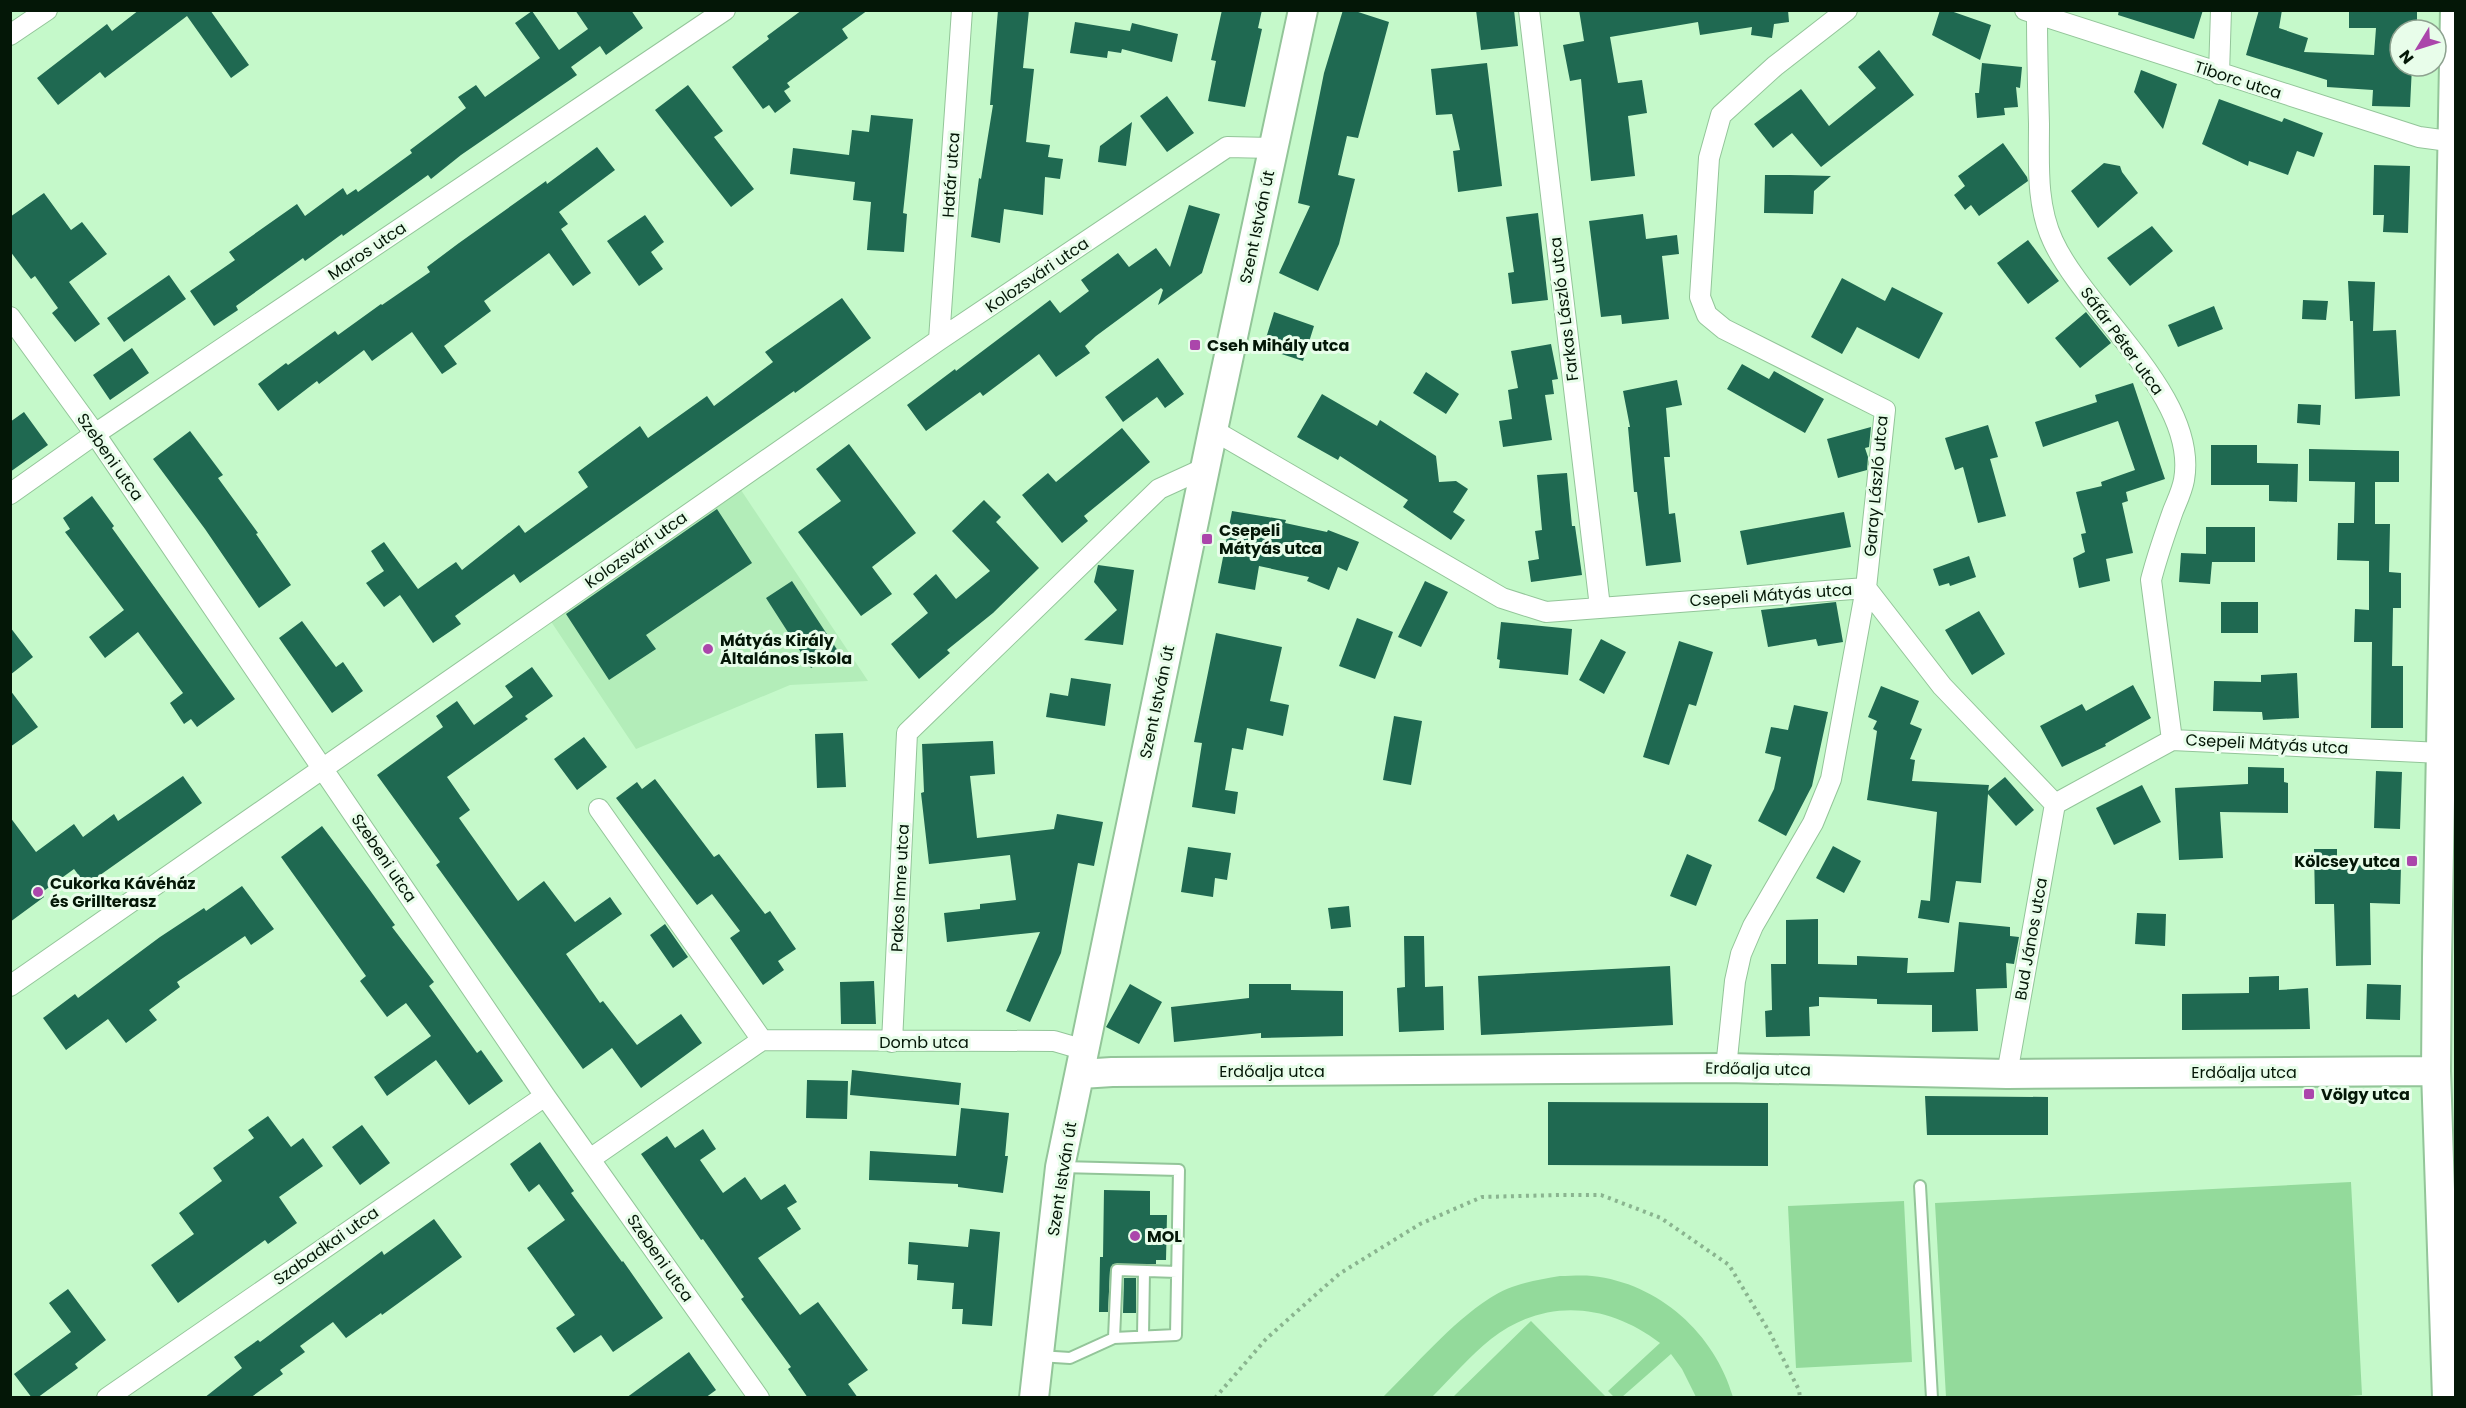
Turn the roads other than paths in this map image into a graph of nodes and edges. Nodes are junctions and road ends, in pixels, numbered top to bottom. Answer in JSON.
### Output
{"nodes":[{"id":1,"x":46,"y":10,"type":"edge"},
{"id":2,"x":725,"y":10,"type":"edge"},
{"id":3,"x":962,"y":10,"type":"edge"},
{"id":4,"x":1302,"y":10,"type":"edge"},
{"id":5,"x":1529,"y":10,"type":"edge"},
{"id":6,"x":1847,"y":10,"type":"edge"},
{"id":7,"x":2221,"y":10,"type":"edge"},
{"id":8,"x":2455,"y":10,"type":"edge"},
{"id":9,"x":2031,"y":13,"type":"edge"},
{"id":10,"x":10,"y":35,"type":"edge"},
{"id":11,"x":2219,"y":74,"type":"junction"},
{"id":12,"x":2454,"y":142,"type":"edge"},
{"id":13,"x":1274,"y":148,"type":"junction"},
{"id":14,"x":10,"y":317,"type":"edge"},
{"id":15,"x":939,"y":340,"type":"junction"},
{"id":16,"x":1213,"y":430,"type":"junction"},
{"id":17,"x":95,"y":434,"type":"junction"},
{"id":18,"x":1205,"y":468,"type":"junction"},
{"id":19,"x":10,"y":494,"type":"edge"},
{"id":20,"x":1866,"y":588,"type":"junction"},
{"id":21,"x":1600,"y":607,"type":"junction"},
{"id":22,"x":2172,"y":740,"type":"junction"},
{"id":23,"x":2441,"y":753,"type":"junction"},
{"id":24,"x":322,"y":767,"type":"junction"},
{"id":25,"x":2055,"y":804,"type":"junction"},
{"id":26,"x":599,"y":809,"type":"dead end"},
{"id":27,"x":2446,"y":958,"type":"edge"},
{"id":28,"x":10,"y":986,"type":"edge"},
{"id":29,"x":762,"y":1040,"type":"junction"},
{"id":30,"x":892,"y":1042,"type":"junction"},
{"id":31,"x":1083,"y":1062,"type":"junction"},
{"id":32,"x":1726,"y":1068,"type":"junction"},
{"id":33,"x":2436,"y":1071,"type":"junction"},
{"id":34,"x":2007,"y":1074,"type":"junction"},
{"id":35,"x":545,"y":1095,"type":"junction"},
{"id":36,"x":590,"y":1159,"type":"junction"},
{"id":37,"x":1060,"y":1167,"type":"junction"},
{"id":38,"x":1920,"y":1186,"type":"dead end"},
{"id":39,"x":1144,"y":1271,"type":"junction"},
{"id":40,"x":1177,"y":1272,"type":"junction"},
{"id":41,"x":1143,"y":1336,"type":"junction"},
{"id":42,"x":1114,"y":1338,"type":"junction"},
{"id":43,"x":1039,"y":1356,"type":"junction"},
{"id":44,"x":107,"y":1398,"type":"edge"},
{"id":45,"x":759,"y":1398,"type":"edge"},
{"id":46,"x":1034,"y":1398,"type":"edge"},
{"id":47,"x":1932,"y":1398,"type":"edge"},
{"id":48,"x":2447,"y":1398,"type":"edge"}],
"edges":[{"from":1,"to":10,"type":"street"},
{"from":2,"to":17,"type":"street","name":"Maros utca"},
{"from":3,"to":15,"type":"street","name":"Határ utca"},
{"from":4,"to":13,"type":"street","name":"Szent István út"},
{"from":5,"to":21,"type":"street","name":"Farkas László utca"},
{"from":6,"to":20,"type":"street","name":"Garay László utca"},
{"from":7,"to":11,"type":"street"},
{"from":8,"to":12,"type":"street"},
{"from":9,"to":11,"type":"street","name":"Tiborc utca"},
{"from":9,"to":22,"type":"street","name":"Sáfár Péter utca"},
{"from":11,"to":12,"type":"street","name":"Tiborc utca"},
{"from":12,"to":23,"type":"street"},
{"from":13,"to":15,"type":"street","name":"Kolozsvári utca"},
{"from":13,"to":16,"type":"street","name":"Szent István út"},
{"from":14,"to":17,"type":"street","name":"Szebeni utca"},
{"from":15,"to":24,"type":"street","name":"Kolozsvári utca"},
{"from":16,"to":18,"type":"street","name":"Szent István út"},
{"from":16,"to":21,"type":"street","name":"Csepeli Mátyás utca"},
{"from":17,"to":19,"type":"street","name":"Maros utca"},
{"from":17,"to":24,"type":"street","name":"Szebeni utca"},
{"from":18,"to":30,"type":"street","name":"Pakos Imre utca"},
{"from":18,"to":31,"type":"street","name":"Szent István út"},
{"from":20,"to":21,"type":"street","name":"Csepeli Mátyás utca"},
{"from":20,"to":25,"type":"street","name":"Csepeli Mátyás utca"},
{"from":20,"to":32,"type":"street","name":"Garay László utca"},
{"from":22,"to":23,"type":"street","name":"Csepeli Mátyás utca"},
{"from":22,"to":25,"type":"street","name":"Csepeli Mátyás utca"},
{"from":23,"to":27,"type":"street"},
{"from":24,"to":28,"type":"street","name":"Kolozsvári utca"},
{"from":24,"to":35,"type":"street","name":"Szebeni utca"},
{"from":25,"to":34,"type":"street","name":"Bud János utca"},
{"from":26,"to":29,"type":"street"},
{"from":27,"to":33,"type":"street"},
{"from":29,"to":30,"type":"street","name":"Domb utca"},
{"from":29,"to":36,"type":"street"},
{"from":30,"to":31,"type":"street","name":"Domb utca"},
{"from":31,"to":32,"type":"street","name":"Erdőalja utca"},
{"from":31,"to":37,"type":"street","name":"Szent István út"},
{"from":32,"to":34,"type":"street","name":"Erdőalja utca"},
{"from":33,"to":34,"type":"street","name":"Erdőalja utca"},
{"from":33,"to":48,"type":"street"},
{"from":35,"to":36,"type":"street","name":"Szebeni utca"},
{"from":35,"to":44,"type":"street","name":"Szabadkai utca"},
{"from":36,"to":45,"type":"street","name":"Szebeni utca"},
{"from":37,"to":40,"type":"lane"},
{"from":37,"to":43,"type":"street","name":"Szent István út"},
{"from":38,"to":47,"type":"lane"},
{"from":39,"to":40,"type":"lane"},
{"from":39,"to":41,"type":"lane"},
{"from":39,"to":42,"type":"lane"},
{"from":40,"to":41,"type":"lane"},
{"from":41,"to":42,"type":"lane"},
{"from":42,"to":43,"type":"lane"},
{"from":43,"to":46,"type":"street","name":"Szent István út"}]}
